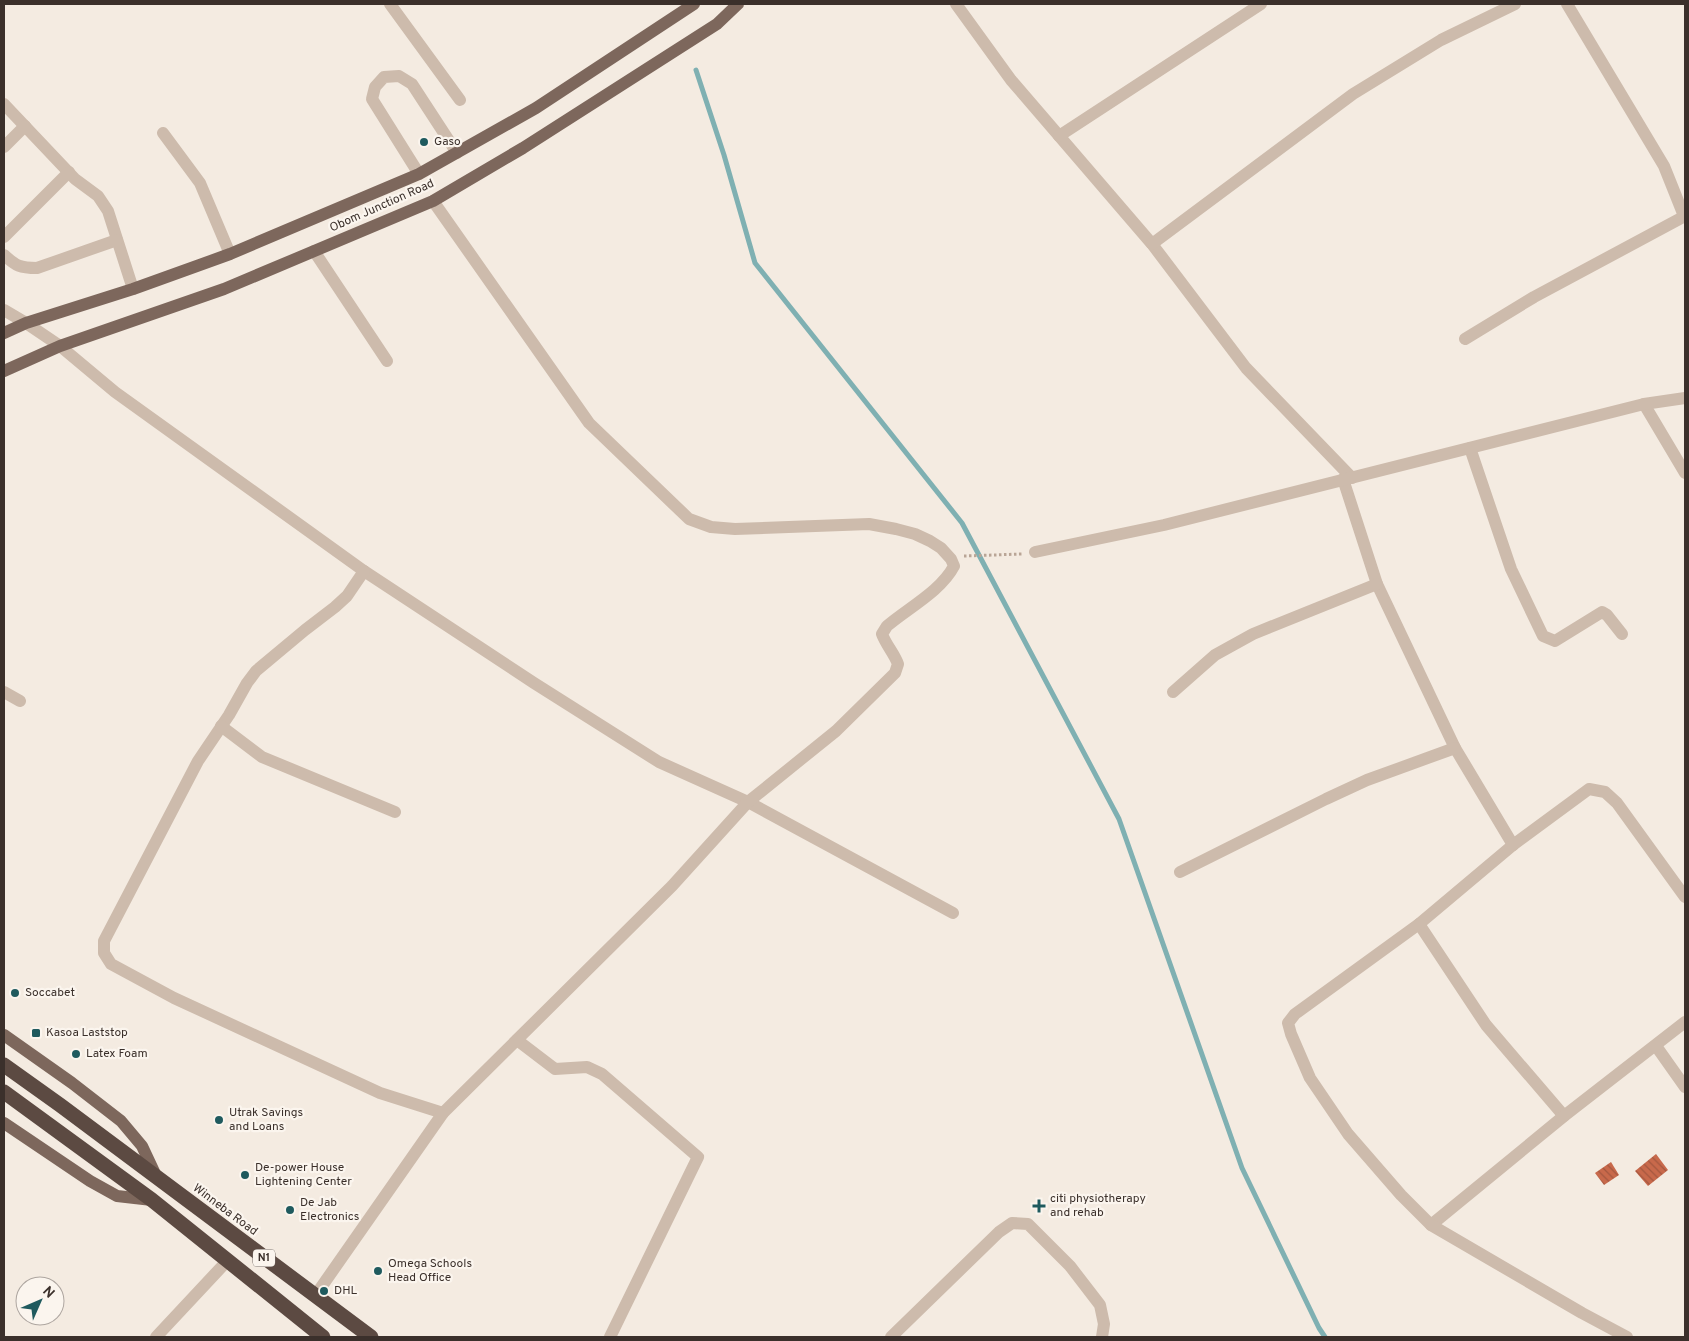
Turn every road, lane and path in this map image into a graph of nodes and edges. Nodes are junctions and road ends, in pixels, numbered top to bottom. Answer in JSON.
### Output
{"nodes":[{"id":1,"x":390,"y":4,"type":"edge"},
{"id":2,"x":694,"y":4,"type":"edge"},
{"id":3,"x":738,"y":4,"type":"edge"},
{"id":4,"x":956,"y":4,"type":"edge"},
{"id":5,"x":1261,"y":4,"type":"edge"},
{"id":6,"x":1514,"y":4,"type":"edge"},
{"id":7,"x":1567,"y":4,"type":"edge"},
{"id":8,"x":460,"y":100,"type":"dead end"},
{"id":9,"x":4,"y":104,"type":"edge"},
{"id":10,"x":25,"y":126,"type":"junction"},
{"id":11,"x":163,"y":133,"type":"dead end"},
{"id":12,"x":1059,"y":136,"type":"junction"},
{"id":13,"x":4,"y":147,"type":"edge"},
{"id":14,"x":457,"y":153,"type":"junction"},
{"id":15,"x":69,"y":172,"type":"junction"},
{"id":16,"x":418,"y":174,"type":"junction"},
{"id":17,"x":433,"y":201,"type":"junction"},
{"id":18,"x":1684,"y":216,"type":"edge"},
{"id":19,"x":4,"y":237,"type":"edge"},
{"id":20,"x":117,"y":240,"type":"junction"},
{"id":21,"x":1152,"y":244,"type":"junction"},
{"id":22,"x":314,"y":251,"type":"junction"},
{"id":23,"x":230,"y":254,"type":"junction"},
{"id":24,"x":4,"y":255,"type":"edge"},
{"id":25,"x":133,"y":289,"type":"junction"},
{"id":26,"x":4,"y":310,"type":"edge"},
{"id":27,"x":26,"y":323,"type":"junction"},
{"id":28,"x":4,"y":333,"type":"edge"},
{"id":29,"x":1465,"y":339,"type":"dead end"},
{"id":30,"x":60,"y":346,"type":"junction"},
{"id":31,"x":387,"y":362,"type":"dead end"},
{"id":32,"x":4,"y":370,"type":"edge"},
{"id":33,"x":1685,"y":398,"type":"edge"},
{"id":34,"x":1644,"y":404,"type":"junction"},
{"id":35,"x":1470,"y":448,"type":"junction"},
{"id":36,"x":1685,"y":473,"type":"edge"},
{"id":37,"x":1348,"y":478,"type":"junction"},
{"id":38,"x":1035,"y":552,"type":"joint"},
{"id":39,"x":948,"y":556,"type":"junction"},
{"id":40,"x":364,"y":571,"type":"junction"},
{"id":41,"x":1378,"y":584,"type":"junction"},
{"id":42,"x":1622,"y":634,"type":"dead end"},
{"id":43,"x":4,"y":692,"type":"edge"},
{"id":44,"x":1174,"y":692,"type":"dead end"},
{"id":45,"x":20,"y":701,"type":"dead end"},
{"id":46,"x":221,"y":726,"type":"junction"},
{"id":47,"x":1455,"y":748,"type":"junction"},
{"id":48,"x":748,"y":802,"type":"junction"},
{"id":49,"x":395,"y":812,"type":"dead end"},
{"id":50,"x":1514,"y":845,"type":"junction"},
{"id":51,"x":1180,"y":872,"type":"dead end"},
{"id":52,"x":1685,"y":897,"type":"edge"},
{"id":53,"x":953,"y":913,"type":"dead end"},
{"id":54,"x":1419,"y":924,"type":"junction"},
{"id":55,"x":1685,"y":1022,"type":"edge"},
{"id":56,"x":4,"y":1035,"type":"edge"},
{"id":57,"x":516,"y":1040,"type":"junction"},
{"id":58,"x":1656,"y":1046,"type":"junction"},
{"id":59,"x":4,"y":1065,"type":"edge"},
{"id":60,"x":1685,"y":1087,"type":"edge"},
{"id":61,"x":4,"y":1092,"type":"edge"},
{"id":62,"x":443,"y":1113,"type":"junction"},
{"id":63,"x":1564,"y":1116,"type":"junction"},
{"id":64,"x":4,"y":1123,"type":"edge"},
{"id":65,"x":157,"y":1178,"type":"junction"},
{"id":66,"x":152,"y":1200,"type":"junction"},
{"id":67,"x":1431,"y":1225,"type":"junction"},
{"id":68,"x":228,"y":1260,"type":"junction"},
{"id":69,"x":315,"y":1296,"type":"junction"},
{"id":70,"x":156,"y":1337,"type":"edge"},
{"id":71,"x":323,"y":1337,"type":"edge"},
{"id":72,"x":371,"y":1337,"type":"edge"},
{"id":73,"x":610,"y":1337,"type":"edge"},
{"id":74,"x":891,"y":1337,"type":"edge"},
{"id":75,"x":1102,"y":1337,"type":"edge"},
{"id":76,"x":1627,"y":1337,"type":"edge"}],
"edges":[{"from":1,"to":8,"type":"street"},
{"from":2,"to":14,"type":"main road","name":"Obom Junction Road"},
{"from":3,"to":17,"type":"main road","name":"Obom Junction Road"},
{"from":4,"to":12,"type":"street"},
{"from":5,"to":12,"type":"street"},
{"from":6,"to":21,"type":"street"},
{"from":7,"to":18,"type":"street"},
{"from":9,"to":10,"type":"street"},
{"from":10,"to":13,"type":"street"},
{"from":10,"to":15,"type":"street"},
{"from":11,"to":23,"type":"street"},
{"from":12,"to":21,"type":"street"},
{"from":14,"to":16,"type":"main road","name":"Obom Junction Road"},
{"from":14,"to":16,"type":"street"},
{"from":15,"to":19,"type":"street"},
{"from":15,"to":20,"type":"street"},
{"from":16,"to":23,"type":"main road","name":"Obom Junction Road"},
{"from":17,"to":22,"type":"main road","name":"Obom Junction Road"},
{"from":17,"to":39,"type":"street"},
{"from":18,"to":29,"type":"street"},
{"from":20,"to":24,"type":"street"},
{"from":20,"to":25,"type":"street"},
{"from":21,"to":37,"type":"street"},
{"from":22,"to":30,"type":"main road","name":"Obom Junction Road"},
{"from":22,"to":31,"type":"street"},
{"from":23,"to":25,"type":"main road","name":"Obom Junction Road"},
{"from":25,"to":27,"type":"main road","name":"Obom Junction Road"},
{"from":26,"to":27,"type":"street"},
{"from":27,"to":28,"type":"main road","name":"Obom Junction Road"},
{"from":27,"to":30,"type":"street"},
{"from":30,"to":32,"type":"main road","name":"Obom Junction Road"},
{"from":30,"to":40,"type":"street"},
{"from":33,"to":34,"type":"street"},
{"from":34,"to":35,"type":"street"},
{"from":34,"to":36,"type":"street"},
{"from":35,"to":37,"type":"street"},
{"from":35,"to":42,"type":"street"},
{"from":37,"to":38,"type":"street"},
{"from":37,"to":41,"type":"street"},
{"from":38,"to":39,"type":"path"},
{"from":39,"to":48,"type":"street"},
{"from":40,"to":46,"type":"street"},
{"from":40,"to":48,"type":"street"},
{"from":41,"to":44,"type":"street"},
{"from":41,"to":47,"type":"street"},
{"from":43,"to":45,"type":"street"},
{"from":46,"to":49,"type":"street"},
{"from":46,"to":62,"type":"street"},
{"from":47,"to":50,"type":"street"},
{"from":47,"to":51,"type":"street"},
{"from":48,"to":53,"type":"street"},
{"from":48,"to":57,"type":"street"},
{"from":50,"to":52,"type":"street"},
{"from":50,"to":54,"type":"street"},
{"from":54,"to":63,"type":"street"},
{"from":54,"to":67,"type":"street"},
{"from":55,"to":58,"type":"street"},
{"from":56,"to":65,"type":"main road","name":"Winneba Road"},
{"from":57,"to":62,"type":"street"},
{"from":57,"to":73,"type":"street"},
{"from":58,"to":60,"type":"street"},
{"from":58,"to":63,"type":"street"},
{"from":59,"to":65,"type":"highway","name":"Winneba Road","number":"N1"},
{"from":61,"to":66,"type":"highway","number":"N1"},
{"from":62,"to":69,"type":"street"},
{"from":63,"to":67,"type":"street"},
{"from":64,"to":66,"type":"main road"},
{"from":65,"to":69,"type":"highway","name":"Winneba Road","number":"N1"},
{"from":66,"to":68,"type":"highway","number":"N1"},
{"from":67,"to":76,"type":"street"},
{"from":68,"to":70,"type":"street"},
{"from":68,"to":71,"type":"highway","number":"N1"},
{"from":69,"to":72,"type":"highway","name":"Winneba Road","number":"N1"},
{"from":74,"to":75,"type":"street"}]}
